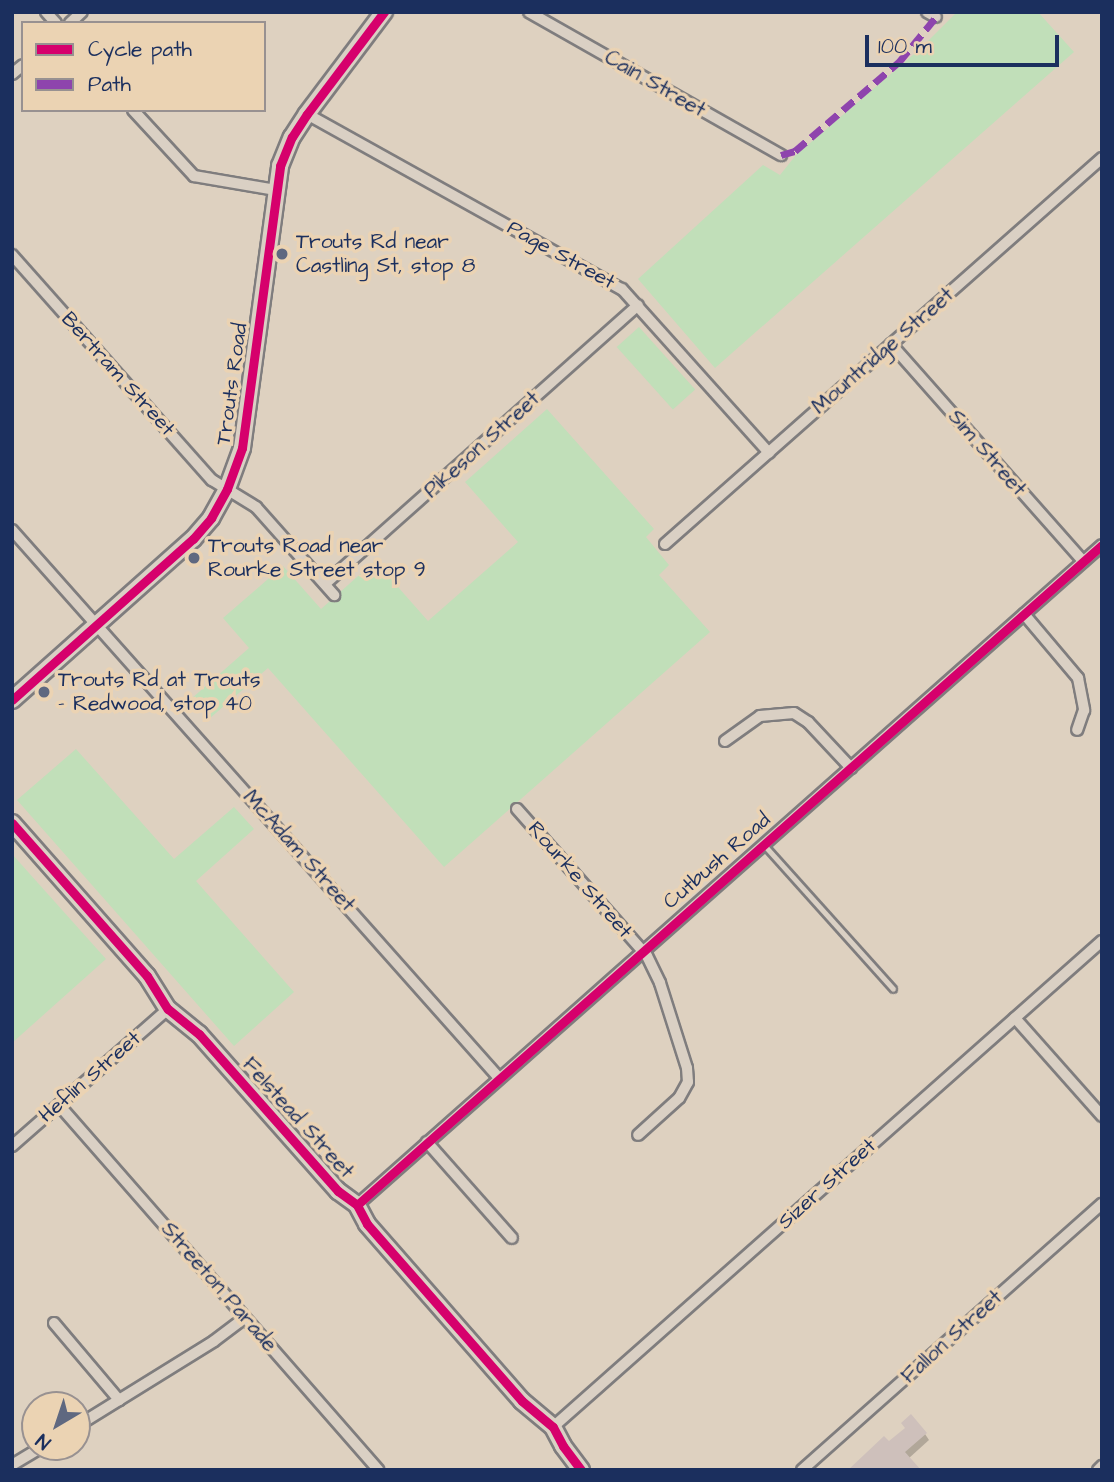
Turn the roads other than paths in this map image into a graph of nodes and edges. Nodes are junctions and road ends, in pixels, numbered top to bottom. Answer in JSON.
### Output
{"nodes":[{"id":1,"x":384,"y":12,"type":"edge"},
{"id":2,"x":528,"y":12,"type":"edge"},
{"id":3,"x":135,"y":112,"type":"edge"},
{"id":4,"x":307,"y":114,"type":"junction"},
{"id":5,"x":781,"y":155,"type":"dead end"},
{"id":6,"x":1102,"y":158,"type":"edge"},
{"id":7,"x":276,"y":190,"type":"junction"},
{"id":8,"x":12,"y":255,"type":"edge"},
{"id":9,"x":638,"y":305,"type":"junction"},
{"id":10,"x":891,"y":344,"type":"junction"},
{"id":11,"x":769,"y":453,"type":"junction"},
{"id":12,"x":227,"y":489,"type":"junction"},
{"id":13,"x":12,"y":530,"type":"edge"},
{"id":14,"x":665,"y":544,"type":"dead end"},
{"id":15,"x":1102,"y":545,"type":"edge"},
{"id":16,"x":1083,"y":561,"type":"junction"},
{"id":17,"x":325,"y":584,"type":"junction"},
{"id":18,"x":334,"y":595,"type":"dead end"},
{"id":19,"x":1024,"y":614,"type":"junction"},
{"id":20,"x":97,"y":625,"type":"junction"},
{"id":21,"x":12,"y":700,"type":"edge"},
{"id":22,"x":1077,"y":730,"type":"dead end"},
{"id":23,"x":725,"y":740,"type":"dead end"},
{"id":24,"x":850,"y":768,"type":"junction"},
{"id":25,"x":517,"y":809,"type":"dead end"},
{"id":26,"x":12,"y":823,"type":"edge"},
{"id":27,"x":763,"y":844,"type":"junction"},
{"id":28,"x":1102,"y":941,"type":"edge"},
{"id":29,"x":642,"y":951,"type":"junction"},
{"id":30,"x":892,"y":989,"type":"dead end"},
{"id":31,"x":168,"y":1009,"type":"junction"},
{"id":32,"x":1015,"y":1018,"type":"junction"},
{"id":33,"x":499,"y":1077,"type":"junction"},
{"id":34,"x":59,"y":1105,"type":"junction"},
{"id":35,"x":1102,"y":1116,"type":"edge"},
{"id":36,"x":638,"y":1135,"type":"dead end"},
{"id":37,"x":427,"y":1142,"type":"junction"},
{"id":38,"x":12,"y":1146,"type":"edge"},
{"id":39,"x":357,"y":1205,"type":"junction"},
{"id":40,"x":1102,"y":1205,"type":"edge"},
{"id":41,"x":512,"y":1238,"type":"dead end"},
{"id":42,"x":245,"y":1318,"type":"junction"},
{"id":43,"x":54,"y":1323,"type":"dead end"},
{"id":44,"x":119,"y":1400,"type":"junction"},
{"id":45,"x":91,"y":1417,"type":"edge"},
{"id":46,"x":553,"y":1427,"type":"junction"},
{"id":47,"x":379,"y":1470,"type":"edge"},
{"id":48,"x":581,"y":1470,"type":"edge"},
{"id":49,"x":803,"y":1470,"type":"edge"}],
"edges":[{"from":1,"to":4,"type":"street","name":"Trouts Road"},
{"from":2,"to":5,"type":"street","name":"Cain Street"},
{"from":3,"to":7,"type":"street"},
{"from":4,"to":7,"type":"street","name":"Trouts Road"},
{"from":4,"to":9,"type":"street","name":"Page Street"},
{"from":6,"to":10,"type":"street","name":"Mountridge Street"},
{"from":7,"to":12,"type":"street","name":"Trouts Road"},
{"from":8,"to":12,"type":"street","name":"Bertram Street"},
{"from":9,"to":11,"type":"street","name":"Page Street"},
{"from":9,"to":17,"type":"street","name":"Pikeson Street"},
{"from":10,"to":11,"type":"street","name":"Mountridge Street"},
{"from":10,"to":16,"type":"street","name":"Sim Street"},
{"from":11,"to":14,"type":"street","name":"Mountridge Street"},
{"from":12,"to":17,"type":"street"},
{"from":12,"to":20,"type":"street","name":"Trouts Road"},
{"from":13,"to":20,"type":"street","name":"McAdam Street"},
{"from":15,"to":16,"type":"street","name":"Cutbush Road"},
{"from":16,"to":19,"type":"street","name":"Cutbush Road"},
{"from":17,"to":18,"type":"street"},
{"from":19,"to":22,"type":"street"},
{"from":19,"to":24,"type":"street","name":"Cutbush Road"},
{"from":20,"to":21,"type":"street","name":"Trouts Road"},
{"from":20,"to":33,"type":"street","name":"McAdam Street"},
{"from":23,"to":24,"type":"street"},
{"from":24,"to":27,"type":"street","name":"Cutbush Road"},
{"from":25,"to":29,"type":"street","name":"Rourke Street"},
{"from":26,"to":31,"type":"street","name":"Felstead Street"},
{"from":27,"to":29,"type":"street","name":"Cutbush Road"},
{"from":27,"to":30,"type":"lane"},
{"from":28,"to":32,"type":"street","name":"Sizer Street"},
{"from":29,"to":33,"type":"street","name":"Cutbush Road"},
{"from":29,"to":36,"type":"street","name":"Rourke Street"},
{"from":31,"to":34,"type":"street","name":"Heflin Street"},
{"from":31,"to":39,"type":"street","name":"Felstead Street"},
{"from":32,"to":35,"type":"street"},
{"from":32,"to":46,"type":"street","name":"Sizer Street"},
{"from":33,"to":37,"type":"street","name":"Cutbush Road"},
{"from":34,"to":38,"type":"street","name":"Heflin Street"},
{"from":34,"to":42,"type":"street","name":"Streeton Parade"},
{"from":37,"to":39,"type":"street","name":"Cutbush Road"},
{"from":37,"to":41,"type":"street"},
{"from":39,"to":46,"type":"street","name":"Felstead Street"},
{"from":40,"to":49,"type":"street","name":"Fallon Street"},
{"from":42,"to":44,"type":"street"},
{"from":42,"to":47,"type":"street","name":"Streeton Parade"},
{"from":43,"to":44,"type":"street"},
{"from":44,"to":45,"type":"street"},
{"from":46,"to":48,"type":"street","name":"Felstead Street"}]}
